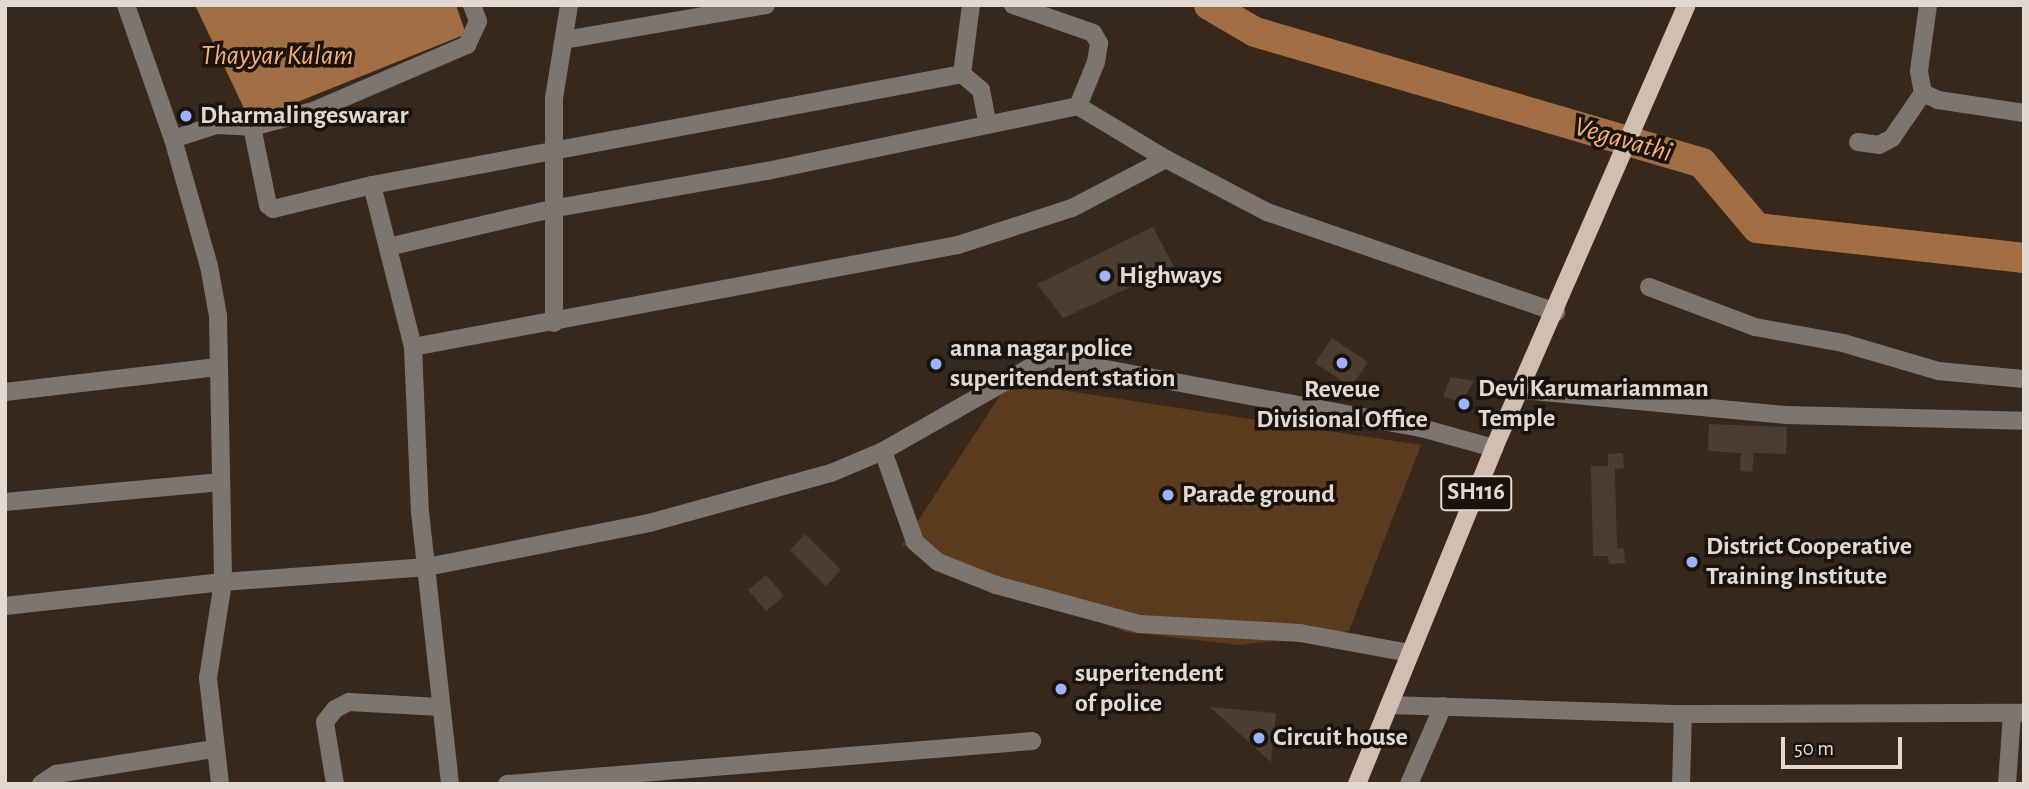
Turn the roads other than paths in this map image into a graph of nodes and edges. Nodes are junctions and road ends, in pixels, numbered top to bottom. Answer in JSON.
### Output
{"nodes":[{"id":1,"x":126,"y":5,"type":"edge"},
{"id":2,"x":472,"y":5,"type":"edge"},
{"id":3,"x":569,"y":5,"type":"edge"},
{"id":4,"x":766,"y":5,"type":"edge"},
{"id":5,"x":971,"y":5,"type":"edge"},
{"id":6,"x":1013,"y":5,"type":"edge"},
{"id":7,"x":1687,"y":5,"type":"edge"},
{"id":8,"x":1928,"y":5,"type":"edge"},
{"id":9,"x":564,"y":40,"type":"junction"},
{"id":10,"x":962,"y":74,"type":"junction"},
{"id":11,"x":1923,"y":93,"type":"junction"},
{"id":12,"x":1078,"y":106,"type":"junction"},
{"id":13,"x":2024,"y":113,"type":"edge"},
{"id":14,"x":987,"y":121,"type":"junction"},
{"id":15,"x":253,"y":127,"type":"junction"},
{"id":16,"x":173,"y":139,"type":"junction"},
{"id":17,"x":1858,"y":142,"type":"dead end"},
{"id":18,"x":552,"y":152,"type":"junction"},
{"id":19,"x":1166,"y":159,"type":"junction"},
{"id":20,"x":372,"y":185,"type":"junction"},
{"id":21,"x":551,"y":209,"type":"junction"},
{"id":22,"x":388,"y":247,"type":"junction"},
{"id":23,"x":1649,"y":288,"type":"dead end"},
{"id":24,"x":1556,"y":312,"type":"junction"},
{"id":25,"x":554,"y":323,"type":"junction"},
{"id":26,"x":413,"y":347,"type":"junction"},
{"id":27,"x":218,"y":367,"type":"junction"},
{"id":28,"x":2024,"y":379,"type":"edge"},
{"id":29,"x":1521,"y":390,"type":"junction"},
{"id":30,"x":5,"y":391,"type":"edge"},
{"id":31,"x":2024,"y":421,"type":"edge"},
{"id":32,"x":1494,"y":448,"type":"junction"},
{"id":33,"x":883,"y":451,"type":"junction"},
{"id":34,"x":221,"y":482,"type":"junction"},
{"id":35,"x":5,"y":502,"type":"edge"},
{"id":36,"x":427,"y":567,"type":"junction"},
{"id":37,"x":223,"y":582,"type":"junction"},
{"id":38,"x":5,"y":606,"type":"edge"},
{"id":39,"x":1410,"y":653,"type":"junction"},
{"id":40,"x":1389,"y":705,"type":"junction"},
{"id":41,"x":1443,"y":706,"type":"junction"},
{"id":42,"x":440,"y":707,"type":"junction"},
{"id":43,"x":1683,"y":714,"type":"junction"},
{"id":44,"x":2018,"y":714,"type":"edge"},
{"id":45,"x":1032,"y":741,"type":"dead end"},
{"id":46,"x":214,"y":749,"type":"junction"},
{"id":47,"x":97,"y":776,"type":"edge"},
{"id":48,"x":41,"y":784,"type":"edge"},
{"id":49,"x":220,"y":784,"type":"edge"},
{"id":50,"x":335,"y":784,"type":"edge"},
{"id":51,"x":450,"y":784,"type":"edge"},
{"id":52,"x":507,"y":784,"type":"edge"},
{"id":53,"x":1357,"y":784,"type":"edge"},
{"id":54,"x":1409,"y":784,"type":"edge"},
{"id":55,"x":1681,"y":784,"type":"edge"},
{"id":56,"x":2007,"y":784,"type":"edge"}],
"edges":[{"from":1,"to":16,"type":"street"},
{"from":2,"to":15,"type":"street"},
{"from":3,"to":9,"type":"street"},
{"from":4,"to":9,"type":"street"},
{"from":5,"to":10,"type":"street"},
{"from":6,"to":12,"type":"street"},
{"from":7,"to":24,"type":"main road","number":"SH116"},
{"from":8,"to":11,"type":"street"},
{"from":9,"to":18,"type":"street"},
{"from":10,"to":14,"type":"street"},
{"from":10,"to":18,"type":"street"},
{"from":11,"to":13,"type":"street"},
{"from":11,"to":17,"type":"street"},
{"from":12,"to":14,"type":"street"},
{"from":12,"to":19,"type":"street"},
{"from":14,"to":21,"type":"street"},
{"from":15,"to":16,"type":"street"},
{"from":15,"to":20,"type":"street"},
{"from":16,"to":27,"type":"street"},
{"from":18,"to":20,"type":"street"},
{"from":18,"to":21,"type":"street"},
{"from":19,"to":24,"type":"street"},
{"from":19,"to":25,"type":"street"},
{"from":20,"to":22,"type":"street"},
{"from":21,"to":22,"type":"street"},
{"from":21,"to":25,"type":"street"},
{"from":22,"to":26,"type":"street"},
{"from":23,"to":28,"type":"street"},
{"from":24,"to":29,"type":"main road","number":"SH116"},
{"from":25,"to":26,"type":"street"},
{"from":26,"to":36,"type":"street"},
{"from":27,"to":30,"type":"street"},
{"from":27,"to":34,"type":"street"},
{"from":29,"to":31,"type":"street"},
{"from":29,"to":32,"type":"main road","number":"SH116"},
{"from":32,"to":33,"type":"street"},
{"from":32,"to":39,"type":"main road","number":"SH116"},
{"from":33,"to":36,"type":"street"},
{"from":33,"to":39,"type":"street"},
{"from":34,"to":35,"type":"street"},
{"from":34,"to":37,"type":"street"},
{"from":36,"to":37,"type":"street"},
{"from":36,"to":42,"type":"street"},
{"from":37,"to":38,"type":"street"},
{"from":37,"to":46,"type":"street"},
{"from":39,"to":40,"type":"main road","number":"SH116"},
{"from":40,"to":41,"type":"street"},
{"from":40,"to":53,"type":"main road","number":"SH116"},
{"from":41,"to":43,"type":"street"},
{"from":41,"to":54,"type":"street"},
{"from":42,"to":50,"type":"street"},
{"from":42,"to":51,"type":"street"},
{"from":43,"to":44,"type":"street"},
{"from":43,"to":55,"type":"street"},
{"from":44,"to":56,"type":"street"},
{"from":45,"to":52,"type":"street"},
{"from":46,"to":47,"type":"street"},
{"from":46,"to":49,"type":"street"},
{"from":47,"to":48,"type":"street"}]}
